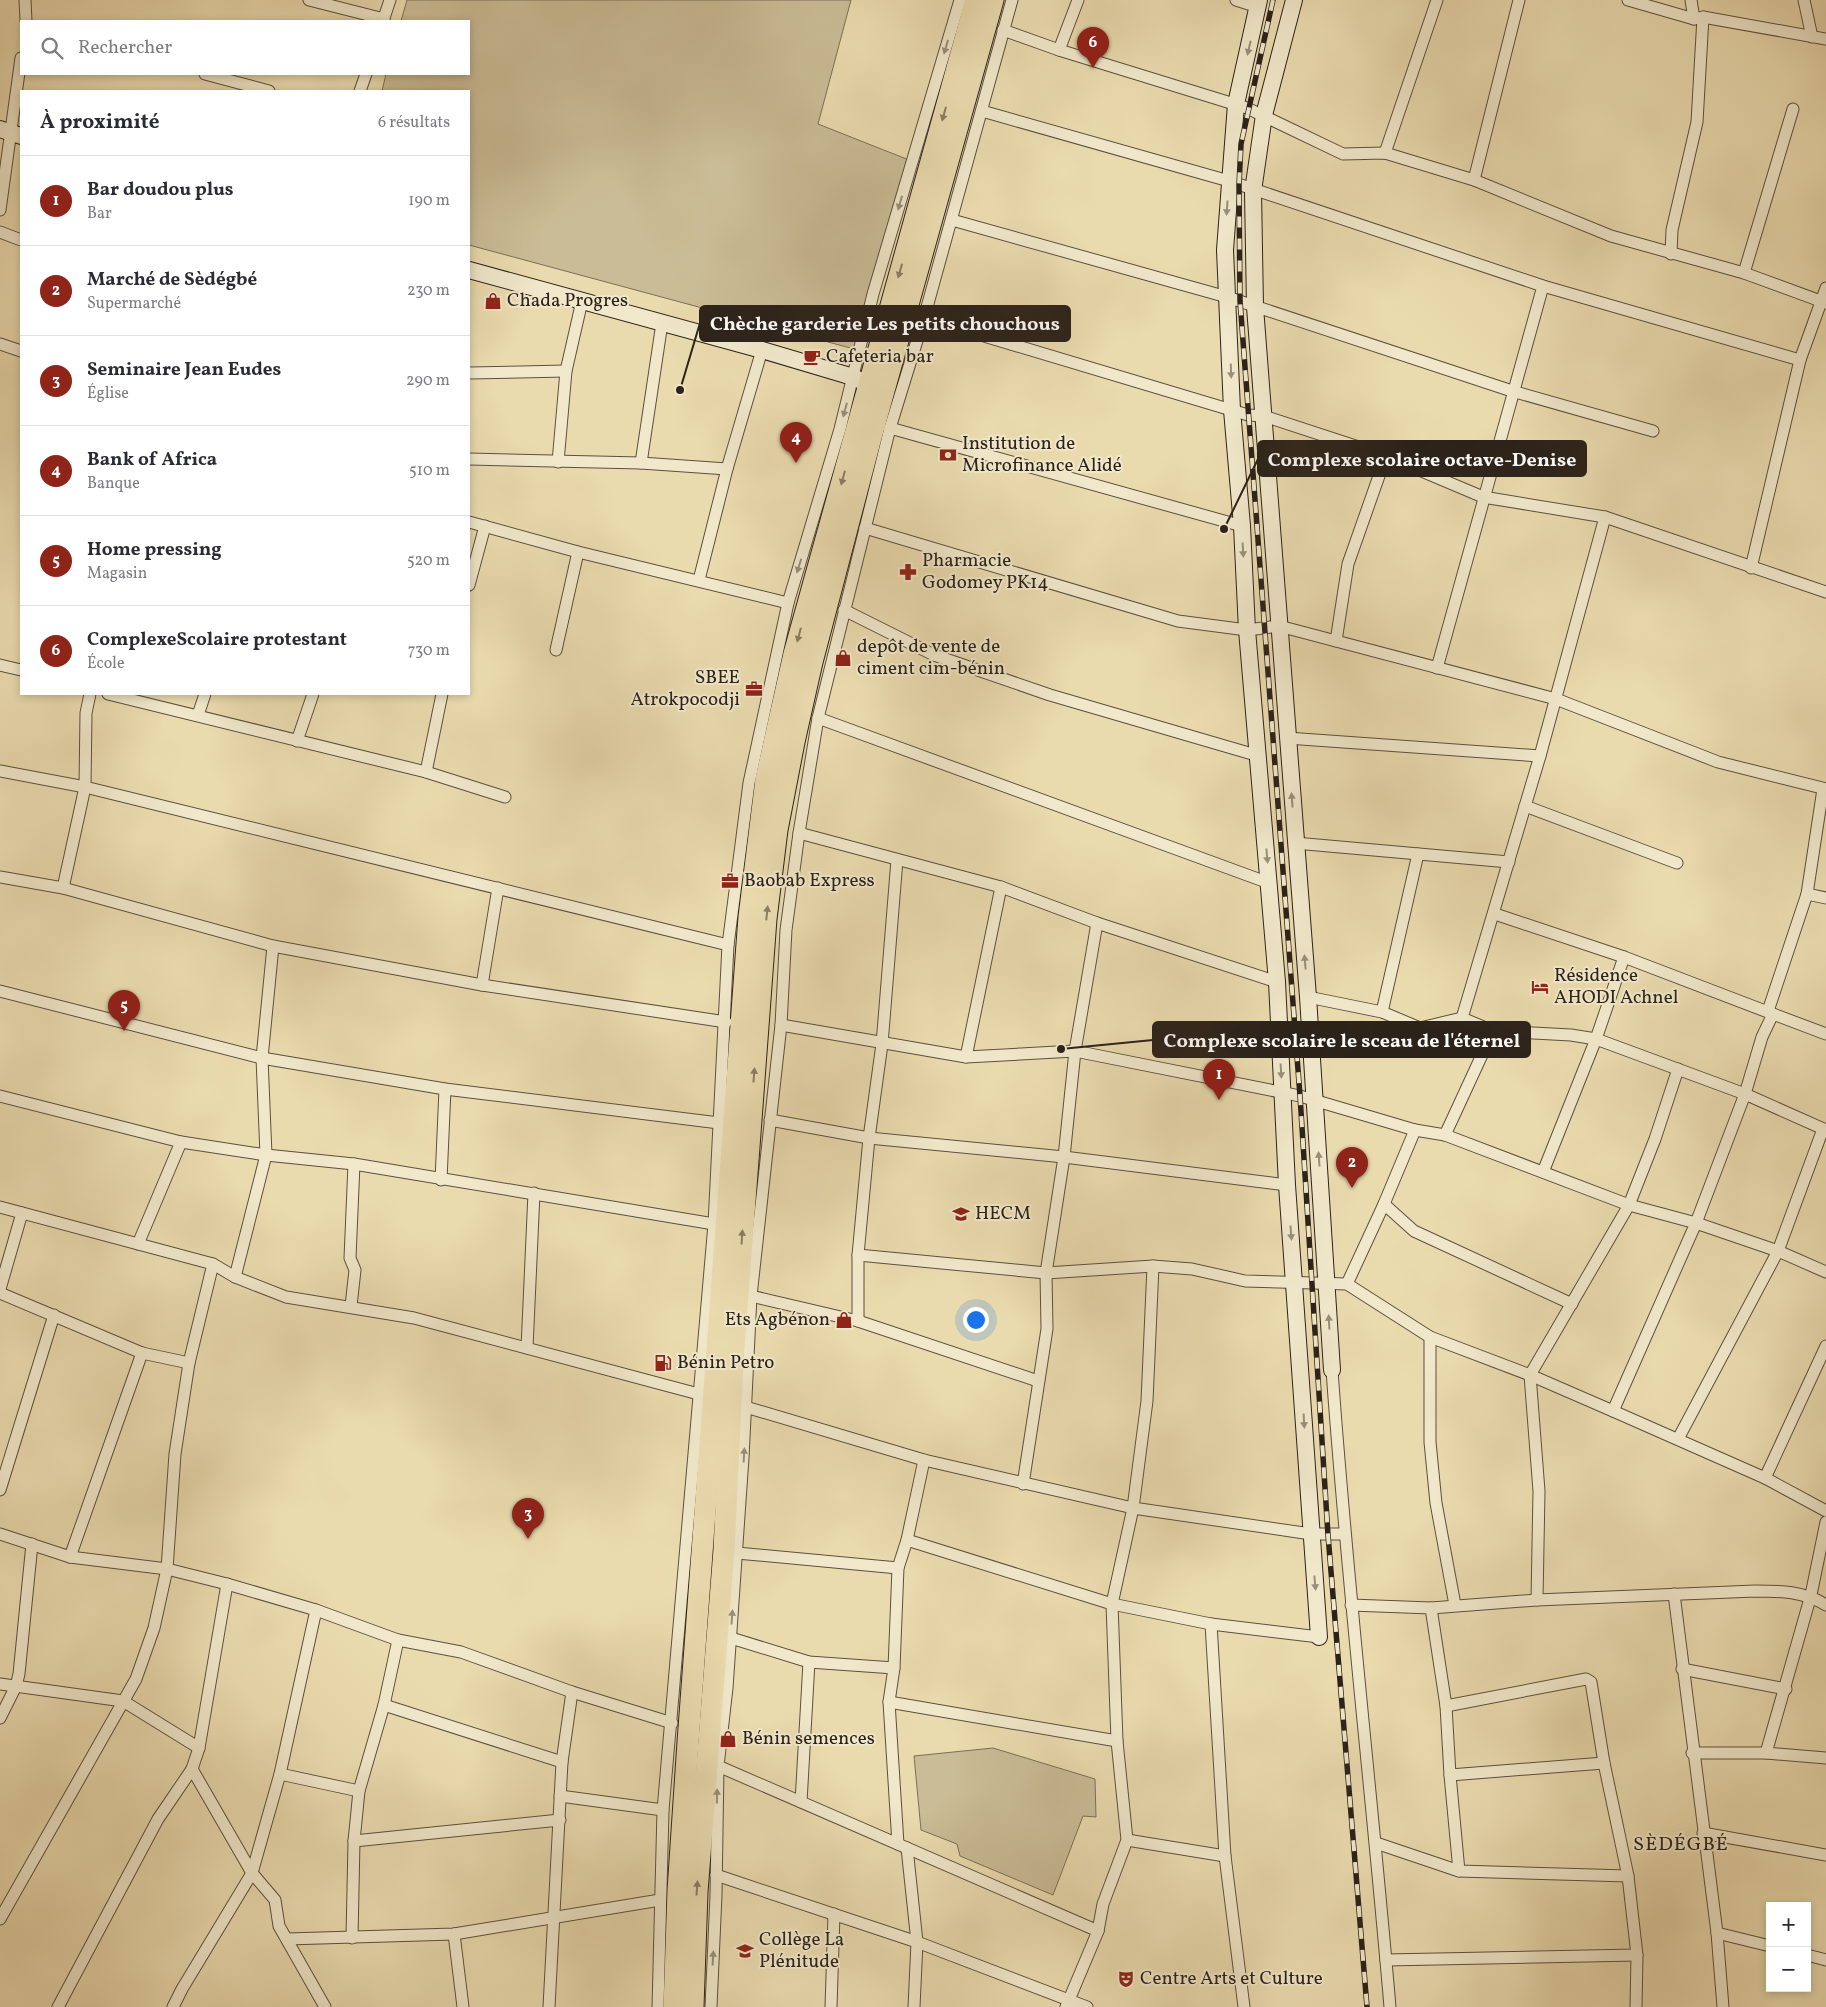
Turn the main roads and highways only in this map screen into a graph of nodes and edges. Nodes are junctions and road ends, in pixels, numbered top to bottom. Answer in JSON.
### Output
{"nodes":[{"id":1,"x":976,"y":0,"type":"edge"},
{"id":2,"x":994,"y":0,"type":"edge"},
{"id":3,"x":1294,"y":0,"type":"edge"},
{"id":4,"x":1259,"y":3,"type":"edge"},
{"id":5,"x":470,"y":270,"type":"edge"},
{"id":6,"x":861,"y":381,"type":"junction"},
{"id":7,"x":1332,"y":1370,"type":"road end"},
{"id":8,"x":723,"y":1400,"type":"junction"},
{"id":9,"x":1319,"y":1636,"type":"road end"},
{"id":10,"x":674,"y":2007,"type":"edge"},
{"id":11,"x":693,"y":2007,"type":"edge"}],
"edges":[{"from":1,"to":6,"type":"highway","one_way":true},
{"from":8,"to":2,"type":"highway","one_way":true},
{"from":7,"to":3,"type":"main road","one_way":true},
{"from":4,"to":9,"type":"main road","one_way":true},
{"from":5,"to":6,"type":"main road"},
{"from":6,"to":8,"type":"highway","one_way":true},
{"from":8,"to":10,"type":"highway"},
{"from":11,"to":8,"type":"highway","one_way":true}]}
